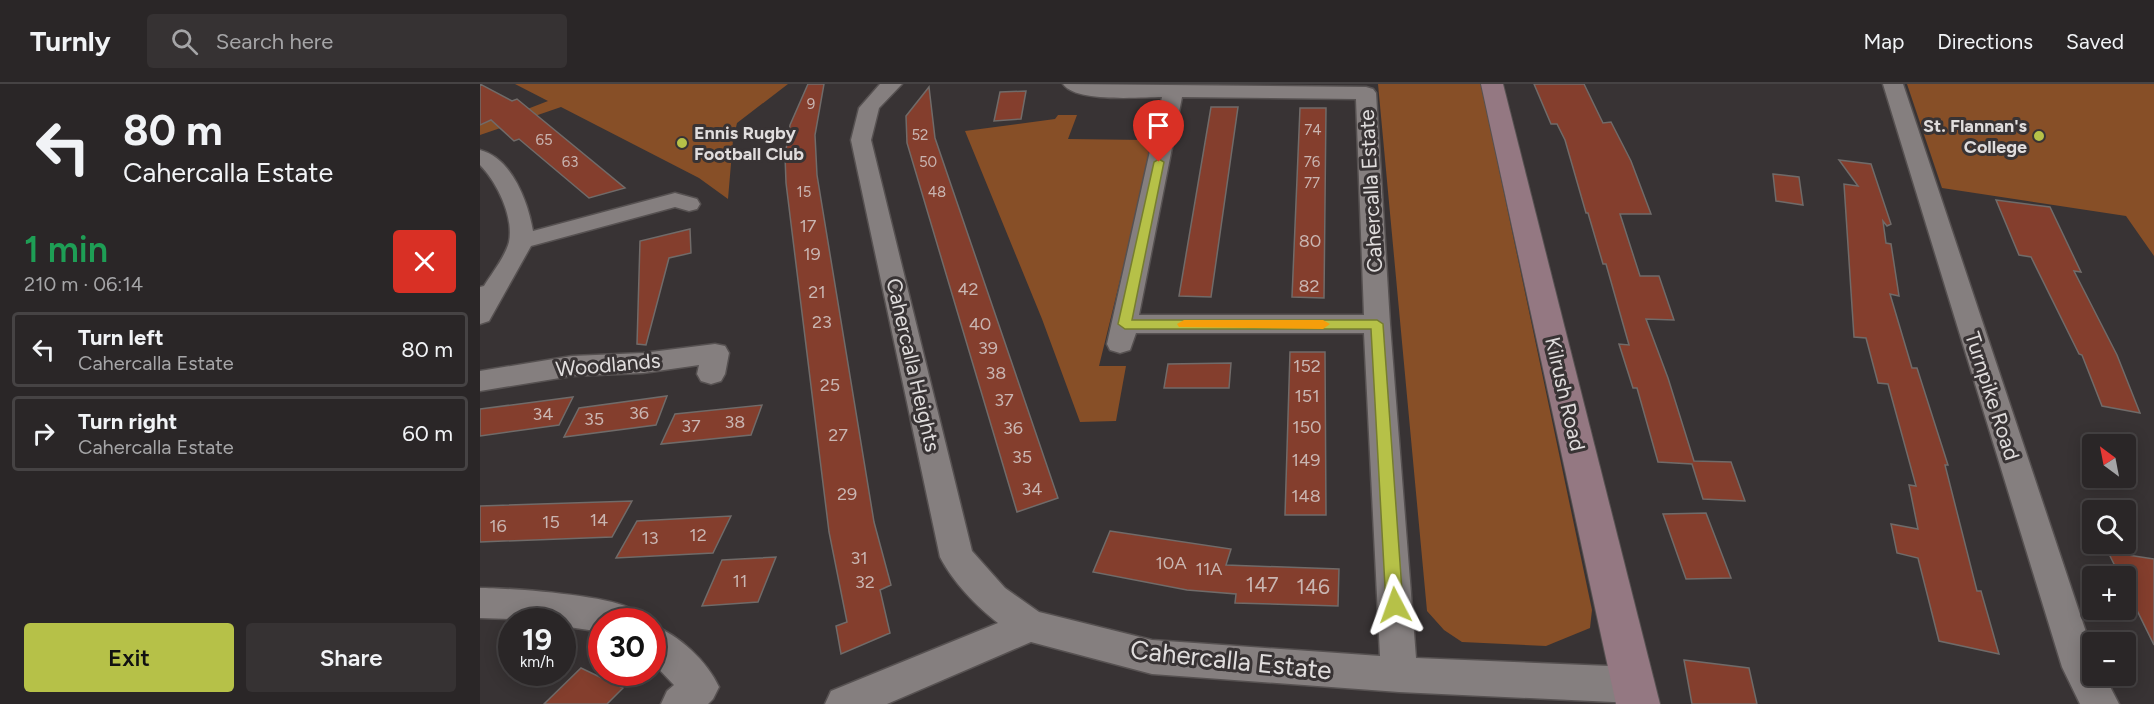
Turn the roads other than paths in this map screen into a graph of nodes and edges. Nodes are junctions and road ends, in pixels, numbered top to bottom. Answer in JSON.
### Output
{"nodes":[{"id":1,"x":892,"y":84,"type":"edge"},
{"id":2,"x":1492,"y":84,"type":"edge"},
{"id":3,"x":1893,"y":84,"type":"edge"},
{"id":4,"x":1366,"y":88,"type":"edge"},
{"id":5,"x":1074,"y":91,"type":"edge"},
{"id":6,"x":1173,"y":93,"type":"junction"},
{"id":7,"x":480,"y":156,"type":"edge"},
{"id":8,"x":689,"y":204,"type":"dead end"},
{"id":9,"x":522,"y":241,"type":"junction"},
{"id":10,"x":484,"y":301,"type":"edge"},
{"id":11,"x":1377,"y":324,"type":"junction"},
{"id":12,"x":711,"y":374,"type":"dead end"},
{"id":13,"x":480,"y":381,"type":"edge"},
{"id":14,"x":480,"y":603,"type":"edge"},
{"id":15,"x":588,"y":614,"type":"edge"},
{"id":16,"x":1030,"y":626,"type":"junction"},
{"id":17,"x":666,"y":652,"type":"edge"},
{"id":18,"x":1399,"y":675,"type":"junction"},
{"id":19,"x":1636,"y":694,"type":"edge"},
{"id":20,"x":697,"y":698,"type":"edge"},
{"id":21,"x":844,"y":704,"type":"edge"},
{"id":22,"x":2100,"y":704,"type":"edge"}],
"edges":[{"from":1,"to":16,"type":"street","name":"Cahercalla Heights"},
{"from":2,"to":19,"type":"main road","name":"Kilrush Road"},
{"from":3,"to":22,"type":"street","name":"Turnpike Road"},
{"from":4,"to":6,"type":"street","name":"Cahercalla Estate"},
{"from":4,"to":11,"type":"street","name":"Cahercalla Estate"},
{"from":5,"to":6,"type":"street"},
{"from":6,"to":11,"type":"street"},
{"from":7,"to":9,"type":"street"},
{"from":8,"to":9,"type":"street"},
{"from":9,"to":10,"type":"street"},
{"from":11,"to":18,"type":"street","name":"Cahercalla Estate"},
{"from":12,"to":13,"type":"street","name":"Woodlands"},
{"from":14,"to":15,"type":"street"},
{"from":16,"to":18,"type":"street","name":"Cahercalla Estate"},
{"from":16,"to":21,"type":"street"},
{"from":17,"to":20,"type":"street"},
{"from":18,"to":19,"type":"street","name":"Cahercalla Estate"}]}
